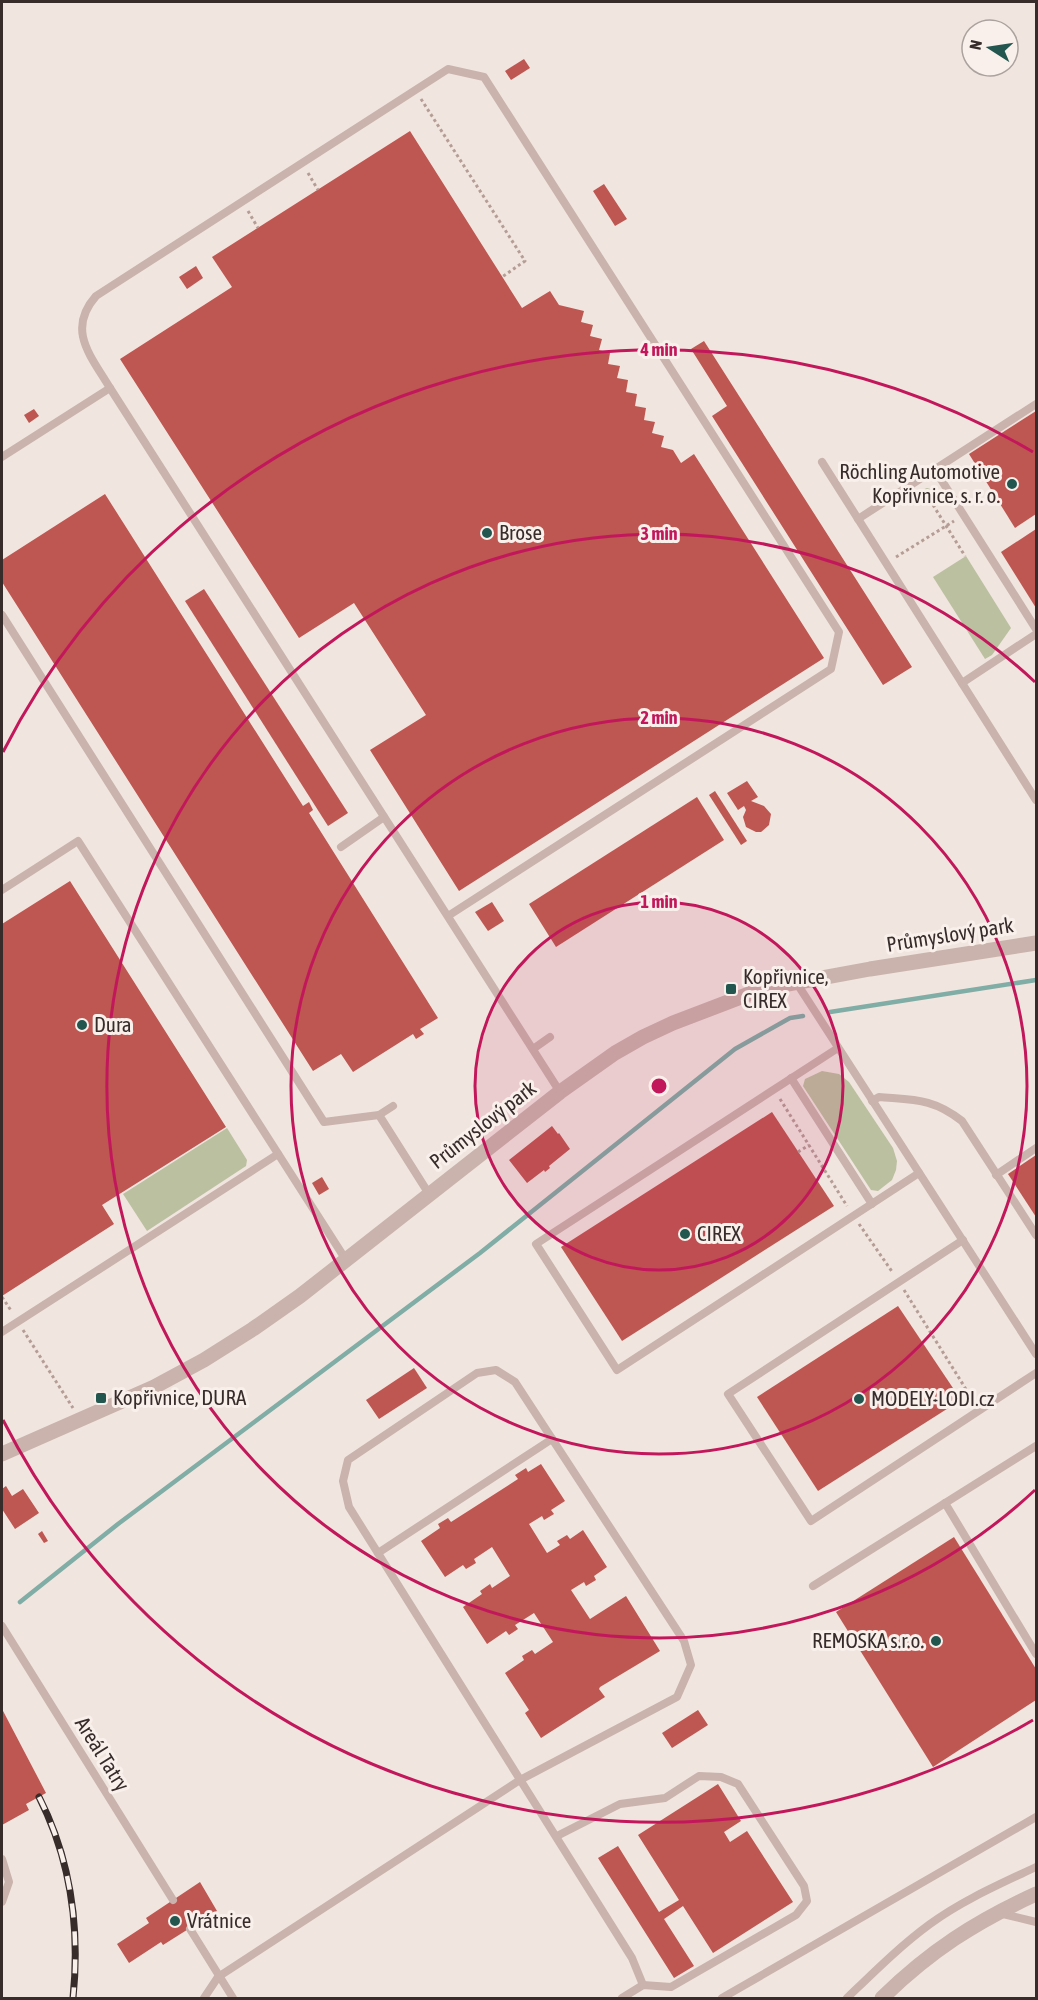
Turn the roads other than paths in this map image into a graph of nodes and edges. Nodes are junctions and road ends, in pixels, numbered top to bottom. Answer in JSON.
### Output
{"nodes":[{"id":1,"x":110,"y":388,"type":"junction"},
{"id":2,"x":1036,"y":404,"type":"edge"},
{"id":3,"x":2,"y":457,"type":"edge"},
{"id":4,"x":822,"y":462,"type":"dead end"},
{"id":5,"x":935,"y":470,"type":"junction"},
{"id":6,"x":858,"y":519,"type":"junction"},
{"id":7,"x":2,"y":615,"type":"edge"},
{"id":8,"x":1036,"y":629,"type":"edge"},
{"id":9,"x":1036,"y":634,"type":"edge"},
{"id":10,"x":962,"y":683,"type":"junction"},
{"id":11,"x":1036,"y":800,"type":"edge"},
{"id":12,"x":384,"y":817,"type":"junction"},
{"id":13,"x":341,"y":847,"type":"dead end"},
{"id":14,"x":2,"y":890,"type":"edge"},
{"id":15,"x":448,"y":916,"type":"junction"},
{"id":16,"x":1036,"y":943,"type":"edge"},
{"id":17,"x":795,"y":982,"type":"junction"},
{"id":18,"x":550,"y":1037,"type":"dead end"},
{"id":19,"x":838,"y":1048,"type":"junction"},
{"id":20,"x":533,"y":1049,"type":"junction"},
{"id":21,"x":791,"y":1078,"type":"junction"},
{"id":22,"x":560,"y":1092,"type":"junction"},
{"id":23,"x":872,"y":1101,"type":"junction"},
{"id":24,"x":393,"y":1106,"type":"dead end"},
{"id":25,"x":379,"y":1115,"type":"junction"},
{"id":26,"x":1036,"y":1149,"type":"edge"},
{"id":27,"x":278,"y":1154,"type":"junction"},
{"id":28,"x":919,"y":1173,"type":"junction"},
{"id":29,"x":996,"y":1175,"type":"junction"},
{"id":30,"x":429,"y":1194,"type":"junction"},
{"id":31,"x":872,"y":1204,"type":"junction"},
{"id":32,"x":1036,"y":1235,"type":"edge"},
{"id":33,"x":963,"y":1240,"type":"junction"},
{"id":34,"x":346,"y":1260,"type":"junction"},
{"id":35,"x":2,"y":1332,"type":"edge"},
{"id":36,"x":1036,"y":1354,"type":"edge"},
{"id":37,"x":1036,"y":1373,"type":"edge"},
{"id":38,"x":552,"y":1439,"type":"junction"},
{"id":39,"x":1036,"y":1446,"type":"edge"},
{"id":40,"x":2,"y":1454,"type":"edge"},
{"id":41,"x":945,"y":1503,"type":"junction"},
{"id":42,"x":378,"y":1552,"type":"junction"},
{"id":43,"x":813,"y":1586,"type":"dead end"},
{"id":44,"x":2,"y":1626,"type":"edge"},
{"id":45,"x":1036,"y":1654,"type":"edge"},
{"id":46,"x":520,"y":1780,"type":"junction"},
{"id":47,"x":1036,"y":1817,"type":"edge"},
{"id":48,"x":557,"y":1836,"type":"junction"},
{"id":49,"x":2,"y":1859,"type":"edge"},
{"id":50,"x":1036,"y":1867,"type":"edge"},
{"id":51,"x":1036,"y":1894,"type":"edge"},
{"id":52,"x":172,"y":1900,"type":"dead end"},
{"id":53,"x":2,"y":1902,"type":"edge"},
{"id":54,"x":995,"y":1912,"type":"junction"},
{"id":55,"x":1036,"y":1922,"type":"edge"},
{"id":56,"x":190,"y":1929,"type":"dead end"},
{"id":57,"x":218,"y":1977,"type":"junction"},
{"id":58,"x":643,"y":1985,"type":"junction"},
{"id":59,"x":204,"y":1998,"type":"edge"},
{"id":60,"x":233,"y":1998,"type":"edge"},
{"id":61,"x":622,"y":1998,"type":"edge"},
{"id":62,"x":722,"y":1998,"type":"edge"},
{"id":63,"x":847,"y":1998,"type":"edge"},
{"id":64,"x":882,"y":1998,"type":"edge"}],
"edges":[{"from":1,"to":3,"type":"lane"},
{"from":1,"to":12,"type":"lane"},
{"from":1,"to":15,"type":"lane"},
{"from":2,"to":5,"type":"lane"},
{"from":4,"to":6,"type":"lane"},
{"from":5,"to":6,"type":"lane"},
{"from":5,"to":8,"type":"lane"},
{"from":6,"to":10,"type":"lane"},
{"from":7,"to":25,"type":"lane"},
{"from":9,"to":10,"type":"lane"},
{"from":10,"to":11,"type":"lane"},
{"from":12,"to":13,"type":"lane"},
{"from":12,"to":15,"type":"lane"},
{"from":14,"to":27,"type":"lane"},
{"from":15,"to":20,"type":"lane"},
{"from":16,"to":17,"type":"street","name":"Průmyslový park"},
{"from":17,"to":19,"type":"lane"},
{"from":17,"to":22,"type":"street","name":"Průmyslový park"},
{"from":18,"to":20,"type":"lane"},
{"from":19,"to":21,"type":"lane"},
{"from":19,"to":23,"type":"lane"},
{"from":20,"to":22,"type":"lane"},
{"from":21,"to":31,"type":"lane"},
{"from":21,"to":31,"type":"lane"},
{"from":22,"to":30,"type":"street","name":"Průmyslový park"},
{"from":23,"to":28,"type":"lane"},
{"from":23,"to":29,"type":"lane"},
{"from":24,"to":25,"type":"lane"},
{"from":25,"to":30,"type":"lane"},
{"from":26,"to":29,"type":"lane"},
{"from":27,"to":34,"type":"lane"},
{"from":27,"to":35,"type":"lane"},
{"from":28,"to":31,"type":"lane"},
{"from":28,"to":33,"type":"lane"},
{"from":29,"to":32,"type":"lane"},
{"from":30,"to":34,"type":"street","name":"Průmyslový park"},
{"from":33,"to":36,"type":"lane"},
{"from":33,"to":37,"type":"lane"},
{"from":34,"to":40,"type":"street","name":"Průmyslový park"},
{"from":38,"to":42,"type":"lane"},
{"from":38,"to":42,"type":"lane"},
{"from":38,"to":46,"type":"lane"},
{"from":39,"to":41,"type":"lane"},
{"from":41,"to":43,"type":"lane"},
{"from":41,"to":45,"type":"lane"},
{"from":42,"to":46,"type":"lane"},
{"from":44,"to":52,"type":"lane","name":"Areál Tatry"},
{"from":46,"to":48,"type":"lane"},
{"from":46,"to":57,"type":"lane"},
{"from":47,"to":62,"type":"lane"},
{"from":48,"to":58,"type":"lane"},
{"from":48,"to":58,"type":"lane"},
{"from":49,"to":53,"type":"lane"},
{"from":50,"to":63,"type":"lane"},
{"from":51,"to":54,"type":"street"},
{"from":54,"to":55,"type":"lane"},
{"from":54,"to":64,"type":"street"},
{"from":56,"to":57,"type":"lane"},
{"from":57,"to":59,"type":"lane"},
{"from":57,"to":60,"type":"lane"},
{"from":58,"to":61,"type":"lane"}]}
